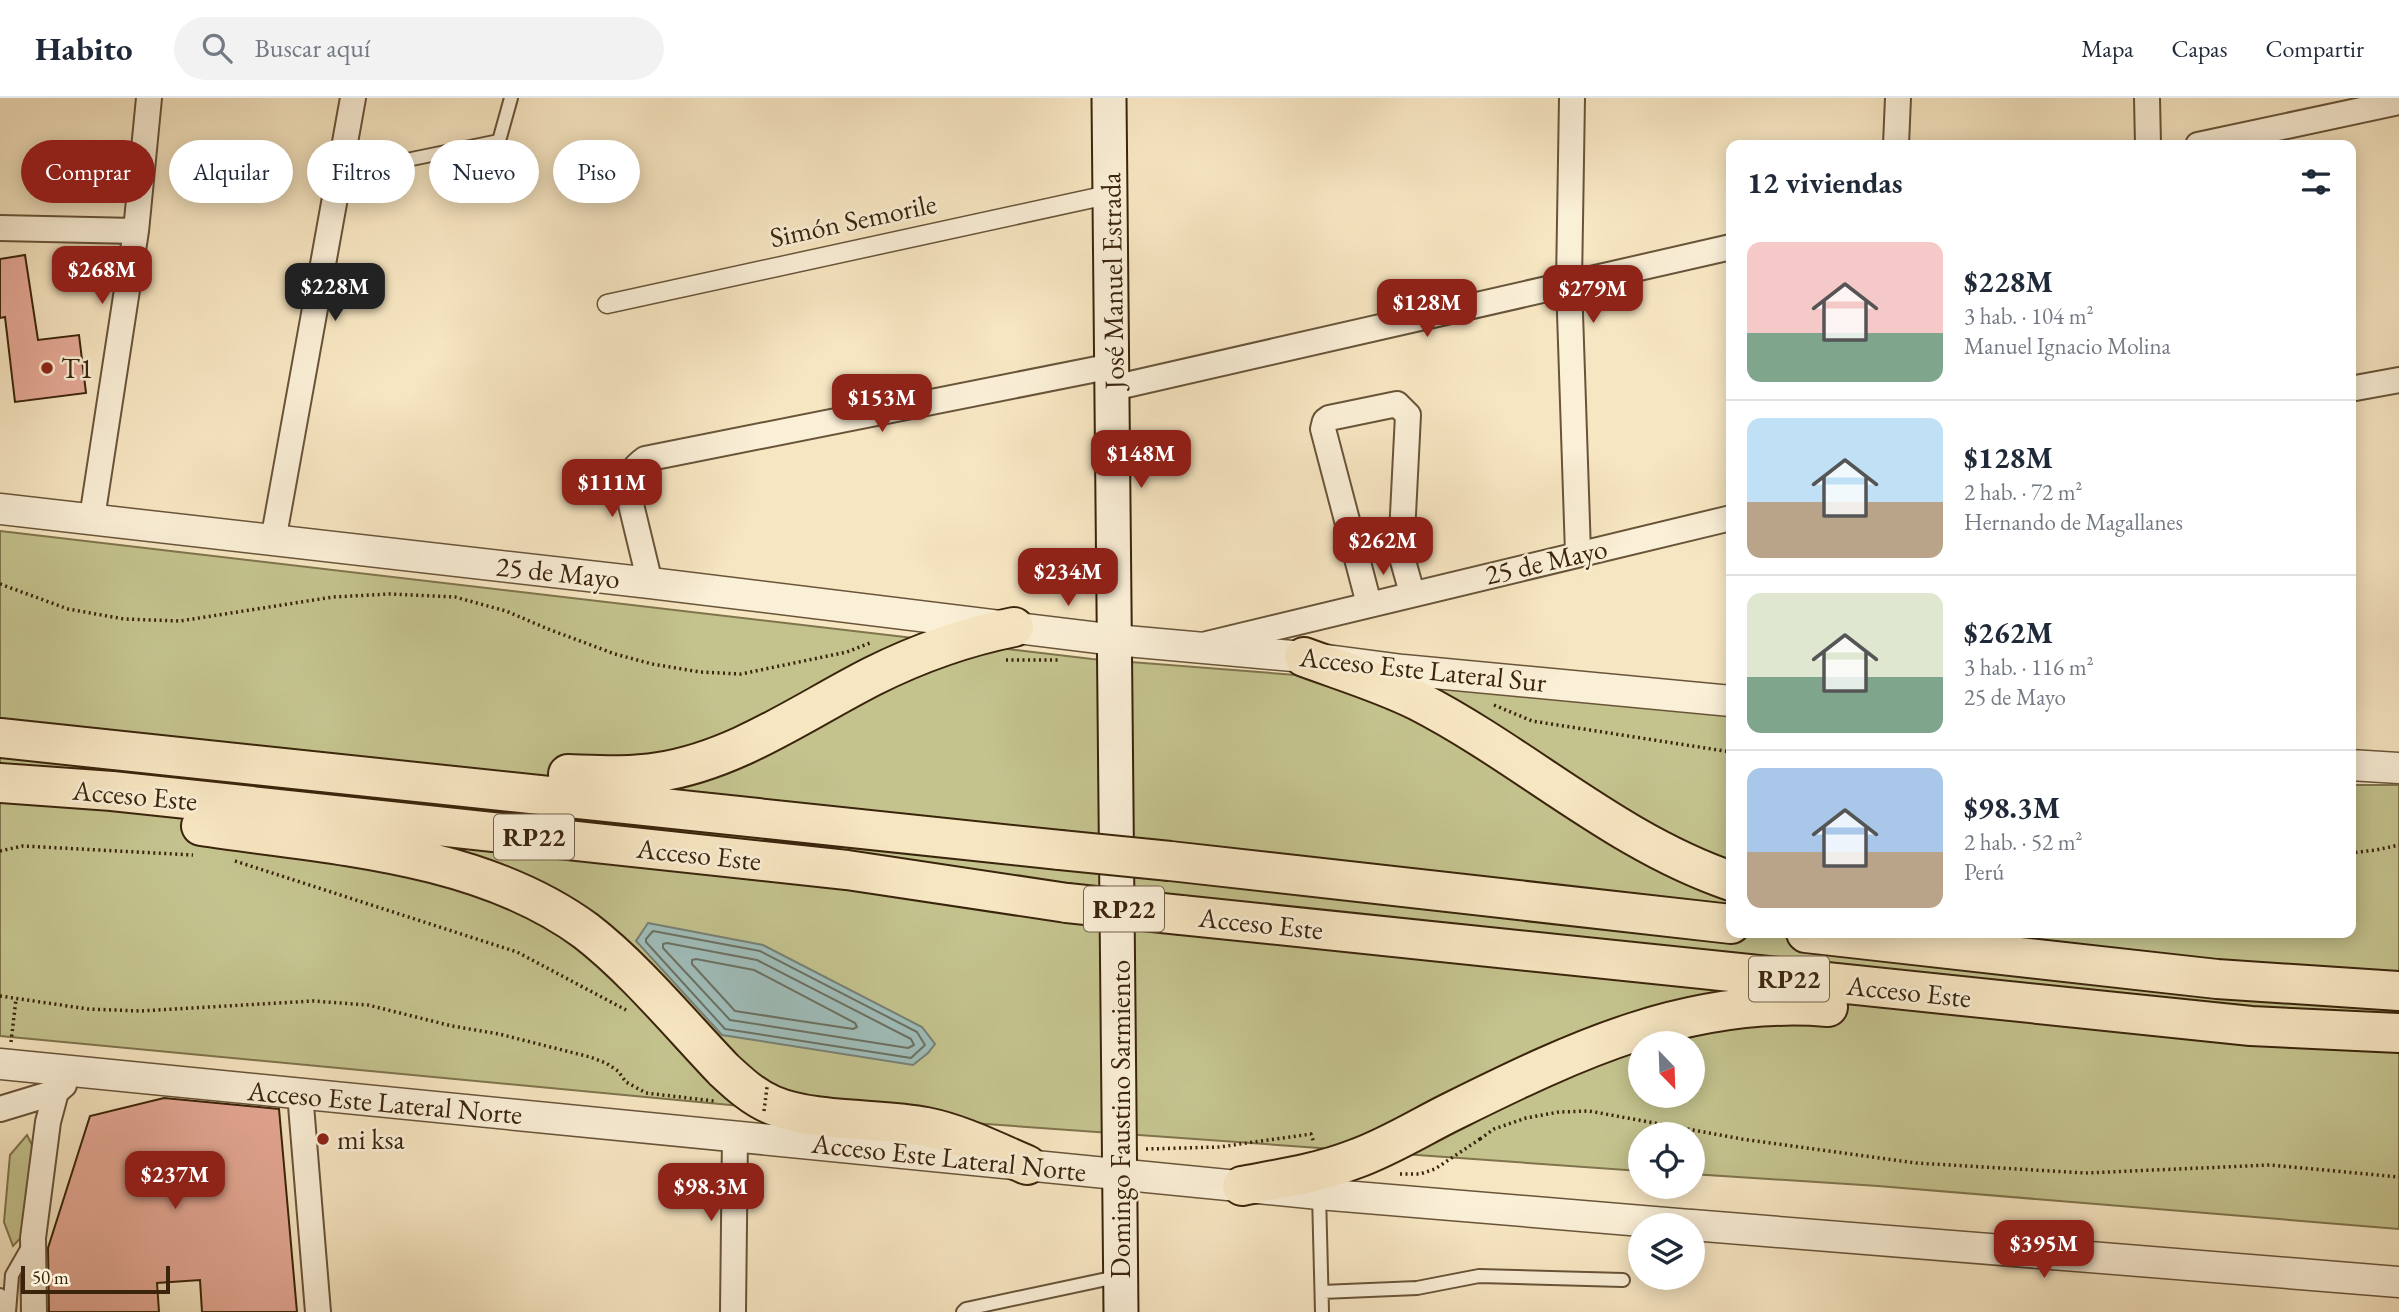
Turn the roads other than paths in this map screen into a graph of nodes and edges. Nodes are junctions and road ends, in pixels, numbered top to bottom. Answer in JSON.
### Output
{"nodes":[{"id":1,"x":149,"y":98,"type":"edge"},
{"id":2,"x":353,"y":98,"type":"edge"},
{"id":3,"x":511,"y":98,"type":"edge"},
{"id":4,"x":1109,"y":98,"type":"edge"},
{"id":5,"x":1572,"y":98,"type":"edge"},
{"id":6,"x":1898,"y":98,"type":"edge"},
{"id":7,"x":2147,"y":98,"type":"edge"},
{"id":8,"x":2391,"y":101,"type":"edge"},
{"id":9,"x":2292,"y":135,"type":"edge"},
{"id":10,"x":345,"y":140,"type":"edge"},
{"id":11,"x":1896,"y":140,"type":"edge"},
{"id":12,"x":2148,"y":140,"type":"edge"},
{"id":13,"x":2245,"y":140,"type":"edge"},
{"id":14,"x":415,"y":158,"type":"edge"},
{"id":15,"x":1112,"y":194,"type":"junction"},
{"id":16,"x":334,"y":203,"type":"edge"},
{"id":17,"x":0,"y":228,"type":"edge"},
{"id":18,"x":136,"y":231,"type":"junction"},
{"id":19,"x":1726,"y":248,"type":"edge"},
{"id":20,"x":1569,"y":283,"type":"junction"},
{"id":21,"x":607,"y":304,"type":"dead end"},
{"id":22,"x":1112,"y":377,"type":"junction"},
{"id":23,"x":2399,"y":380,"type":"edge"},
{"id":24,"x":2356,"y":388,"type":"edge"},
{"id":25,"x":0,"y":509,"type":"edge"},
{"id":26,"x":92,"y":518,"type":"junction"},
{"id":27,"x":1726,"y":519,"type":"edge"},
{"id":28,"x":273,"y":541,"type":"junction"},
{"id":29,"x":1578,"y":553,"type":"junction"},
{"id":30,"x":650,"y":583,"type":"junction"},
{"id":31,"x":1412,"y":593,"type":"junction"},
{"id":32,"x":1369,"y":604,"type":"junction"},
{"id":33,"x":1014,"y":627,"type":"junction"},
{"id":34,"x":1115,"y":640,"type":"junction"},
{"id":35,"x":1198,"y":646,"type":"junction"},
{"id":36,"x":1304,"y":657,"type":"junction"},
{"id":37,"x":1726,"y":700,"type":"edge"},
{"id":38,"x":12,"y":738,"type":"edge"},
{"id":39,"x":80,"y":747,"type":"junction"},
{"id":40,"x":2356,"y":765,"type":"edge"},
{"id":41,"x":2399,"y":768,"type":"edge"},
{"id":42,"x":7,"y":784,"type":"edge"},
{"id":43,"x":111,"y":791,"type":"junction"},
{"id":44,"x":1726,"y":879,"type":"edge"},
{"id":45,"x":1119,"y":884,"type":"joint"},
{"id":46,"x":1726,"y":923,"type":"edge"},
{"id":47,"x":1851,"y":938,"type":"edge"},
{"id":48,"x":2008,"y":938,"type":"edge"},
{"id":49,"x":2399,"y":977,"type":"edge"},
{"id":50,"x":2217,"y":979,"type":"junction"},
{"id":51,"x":2321,"y":987,"type":"junction"},
{"id":52,"x":2399,"y":991,"type":"edge"},
{"id":53,"x":2251,"y":1026,"type":"junction"},
{"id":54,"x":2361,"y":1032,"type":"junction"},
{"id":55,"x":2399,"y":1033,"type":"edge"},
{"id":56,"x":2399,"y":1044,"type":"edge"},
{"id":57,"x":4,"y":1064,"type":"edge"},
{"id":58,"x":66,"y":1082,"type":"junction"},
{"id":59,"x":300,"y":1093,"type":"junction"},
{"id":60,"x":0,"y":1109,"type":"edge"},
{"id":61,"x":735,"y":1136,"type":"junction"},
{"id":62,"x":1027,"y":1165,"type":"junction"},
{"id":63,"x":1121,"y":1175,"type":"junction"},
{"id":64,"x":1321,"y":1181,"type":"junction"},
{"id":65,"x":1242,"y":1186,"type":"joint"},
{"id":66,"x":1628,"y":1218,"type":"edge"},
{"id":67,"x":1705,"y":1226,"type":"edge"},
{"id":68,"x":33,"y":1238,"type":"junction"},
{"id":69,"x":1121,"y":1276,"type":"junction"},
{"id":70,"x":1623,"y":1280,"type":"dead end"},
{"id":71,"x":2399,"y":1282,"type":"edge"},
{"id":72,"x":1322,"y":1292,"type":"junction"},
{"id":73,"x":0,"y":1295,"type":"edge"},
{"id":74,"x":2,"y":1312,"type":"edge"},
{"id":75,"x":9,"y":1312,"type":"edge"},
{"id":76,"x":34,"y":1312,"type":"edge"},
{"id":77,"x":318,"y":1312,"type":"edge"},
{"id":78,"x":733,"y":1312,"type":"edge"},
{"id":79,"x":963,"y":1312,"type":"edge"},
{"id":80,"x":1121,"y":1312,"type":"edge"},
{"id":81,"x":1322,"y":1312,"type":"edge"}],
"edges":[{"from":1,"to":18,"type":"street"},
{"from":2,"to":10,"type":"street"},
{"from":3,"to":14,"type":"lane"},
{"from":4,"to":15,"type":"main road","name":"José Manuel Estrada"},
{"from":5,"to":20,"type":"street"},
{"from":6,"to":11,"type":"street"},
{"from":7,"to":12,"type":"street"},
{"from":8,"to":9,"type":"street"},
{"from":9,"to":13,"type":"street"},
{"from":15,"to":21,"type":"street","name":"Simón Semorile"},
{"from":15,"to":22,"type":"main road","name":"José Manuel Estrada"},
{"from":16,"to":28,"type":"street"},
{"from":17,"to":18,"type":"street"},
{"from":18,"to":26,"type":"street"},
{"from":19,"to":20,"type":"street"},
{"from":20,"to":22,"type":"street"},
{"from":20,"to":29,"type":"street"},
{"from":22,"to":30,"type":"street"},
{"from":22,"to":34,"type":"main road","name":"José Manuel Estrada"},
{"from":23,"to":24,"type":"street"},
{"from":25,"to":26,"type":"street","name":"25 de Mayo"},
{"from":26,"to":28,"type":"street","name":"25 de Mayo"},
{"from":27,"to":29,"type":"street","name":"25 de Mayo"},
{"from":28,"to":30,"type":"street","name":"25 de Mayo"},
{"from":29,"to":31,"type":"street","name":"25 de Mayo"},
{"from":30,"to":33,"type":"street","name":"25 de Mayo"},
{"from":31,"to":32,"type":"street","name":"25 de Mayo"},
{"from":31,"to":32,"type":"street"},
{"from":32,"to":35,"type":"street","name":"25 de Mayo"},
{"from":33,"to":34,"type":"street","name":"25 de Mayo"},
{"from":33,"to":39,"type":"highway"},
{"from":34,"to":35,"type":"street","name":"Acceso Este Lateral Sur"},
{"from":34,"to":45,"type":"main road","name":"José Manuel Estrada"},
{"from":35,"to":36,"type":"street","name":"Acceso Este Lateral Sur"},
{"from":36,"to":37,"type":"street","name":"Acceso Este Lateral Sur"},
{"from":36,"to":44,"type":"highway"},
{"from":38,"to":39,"type":"highway","name":"Acceso Este","number":"RP22"},
{"from":39,"to":46,"type":"highway","name":"Acceso Este","number":"RP22","bridge":true},
{"from":40,"to":41,"type":"street"},
{"from":42,"to":43,"type":"highway","name":"Acceso Este","number":"RP22"},
{"from":43,"to":53,"type":"highway","name":"Acceso Este","number":"RP22","bridge":true},
{"from":43,"to":62,"type":"highway"},
{"from":45,"to":63,"type":"main road","name":"Domingo Faustino Sarmiento"},
{"from":47,"to":50,"type":"highway","name":"Acceso Este","number":"RP22"},
{"from":48,"to":50,"type":"highway"},
{"from":49,"to":51,"type":"highway"},
{"from":50,"to":51,"type":"highway","name":"Acceso Este","number":"RP22"},
{"from":51,"to":52,"type":"highway","name":"Acceso Este","number":"RP22"},
{"from":53,"to":54,"type":"highway","name":"Acceso Este","number":"RP22"},
{"from":53,"to":64,"type":"highway"},
{"from":54,"to":55,"type":"highway","name":"Acceso Este","number":"RP22"},
{"from":54,"to":56,"type":"highway"},
{"from":57,"to":58,"type":"street","name":"Acceso Este Lateral Norte"},
{"from":58,"to":59,"type":"street","name":"Acceso Este Lateral Norte"},
{"from":58,"to":60,"type":"street"},
{"from":58,"to":68,"type":"street"},
{"from":59,"to":61,"type":"street","name":"Acceso Este Lateral Norte"},
{"from":59,"to":77,"type":"street"},
{"from":61,"to":62,"type":"street","name":"Acceso Este Lateral Norte"},
{"from":61,"to":78,"type":"street"},
{"from":62,"to":63,"type":"street","name":"Acceso Este Lateral Norte"},
{"from":63,"to":65,"type":"street","name":"Acceso Este Lateral Norte"},
{"from":63,"to":69,"type":"main road","name":"Domingo Faustino Sarmiento"},
{"from":64,"to":65,"type":"highway"},
{"from":64,"to":66,"type":"street"},
{"from":64,"to":72,"type":"lane"},
{"from":67,"to":71,"type":"street"},
{"from":68,"to":75,"type":"lane"},
{"from":68,"to":76,"type":"street"},
{"from":69,"to":79,"type":"lane"},
{"from":69,"to":80,"type":"main road","name":"Domingo Faustino Sarmiento"},
{"from":70,"to":72,"type":"lane"},
{"from":72,"to":81,"type":"lane"},
{"from":73,"to":74,"type":"lane"}]}
